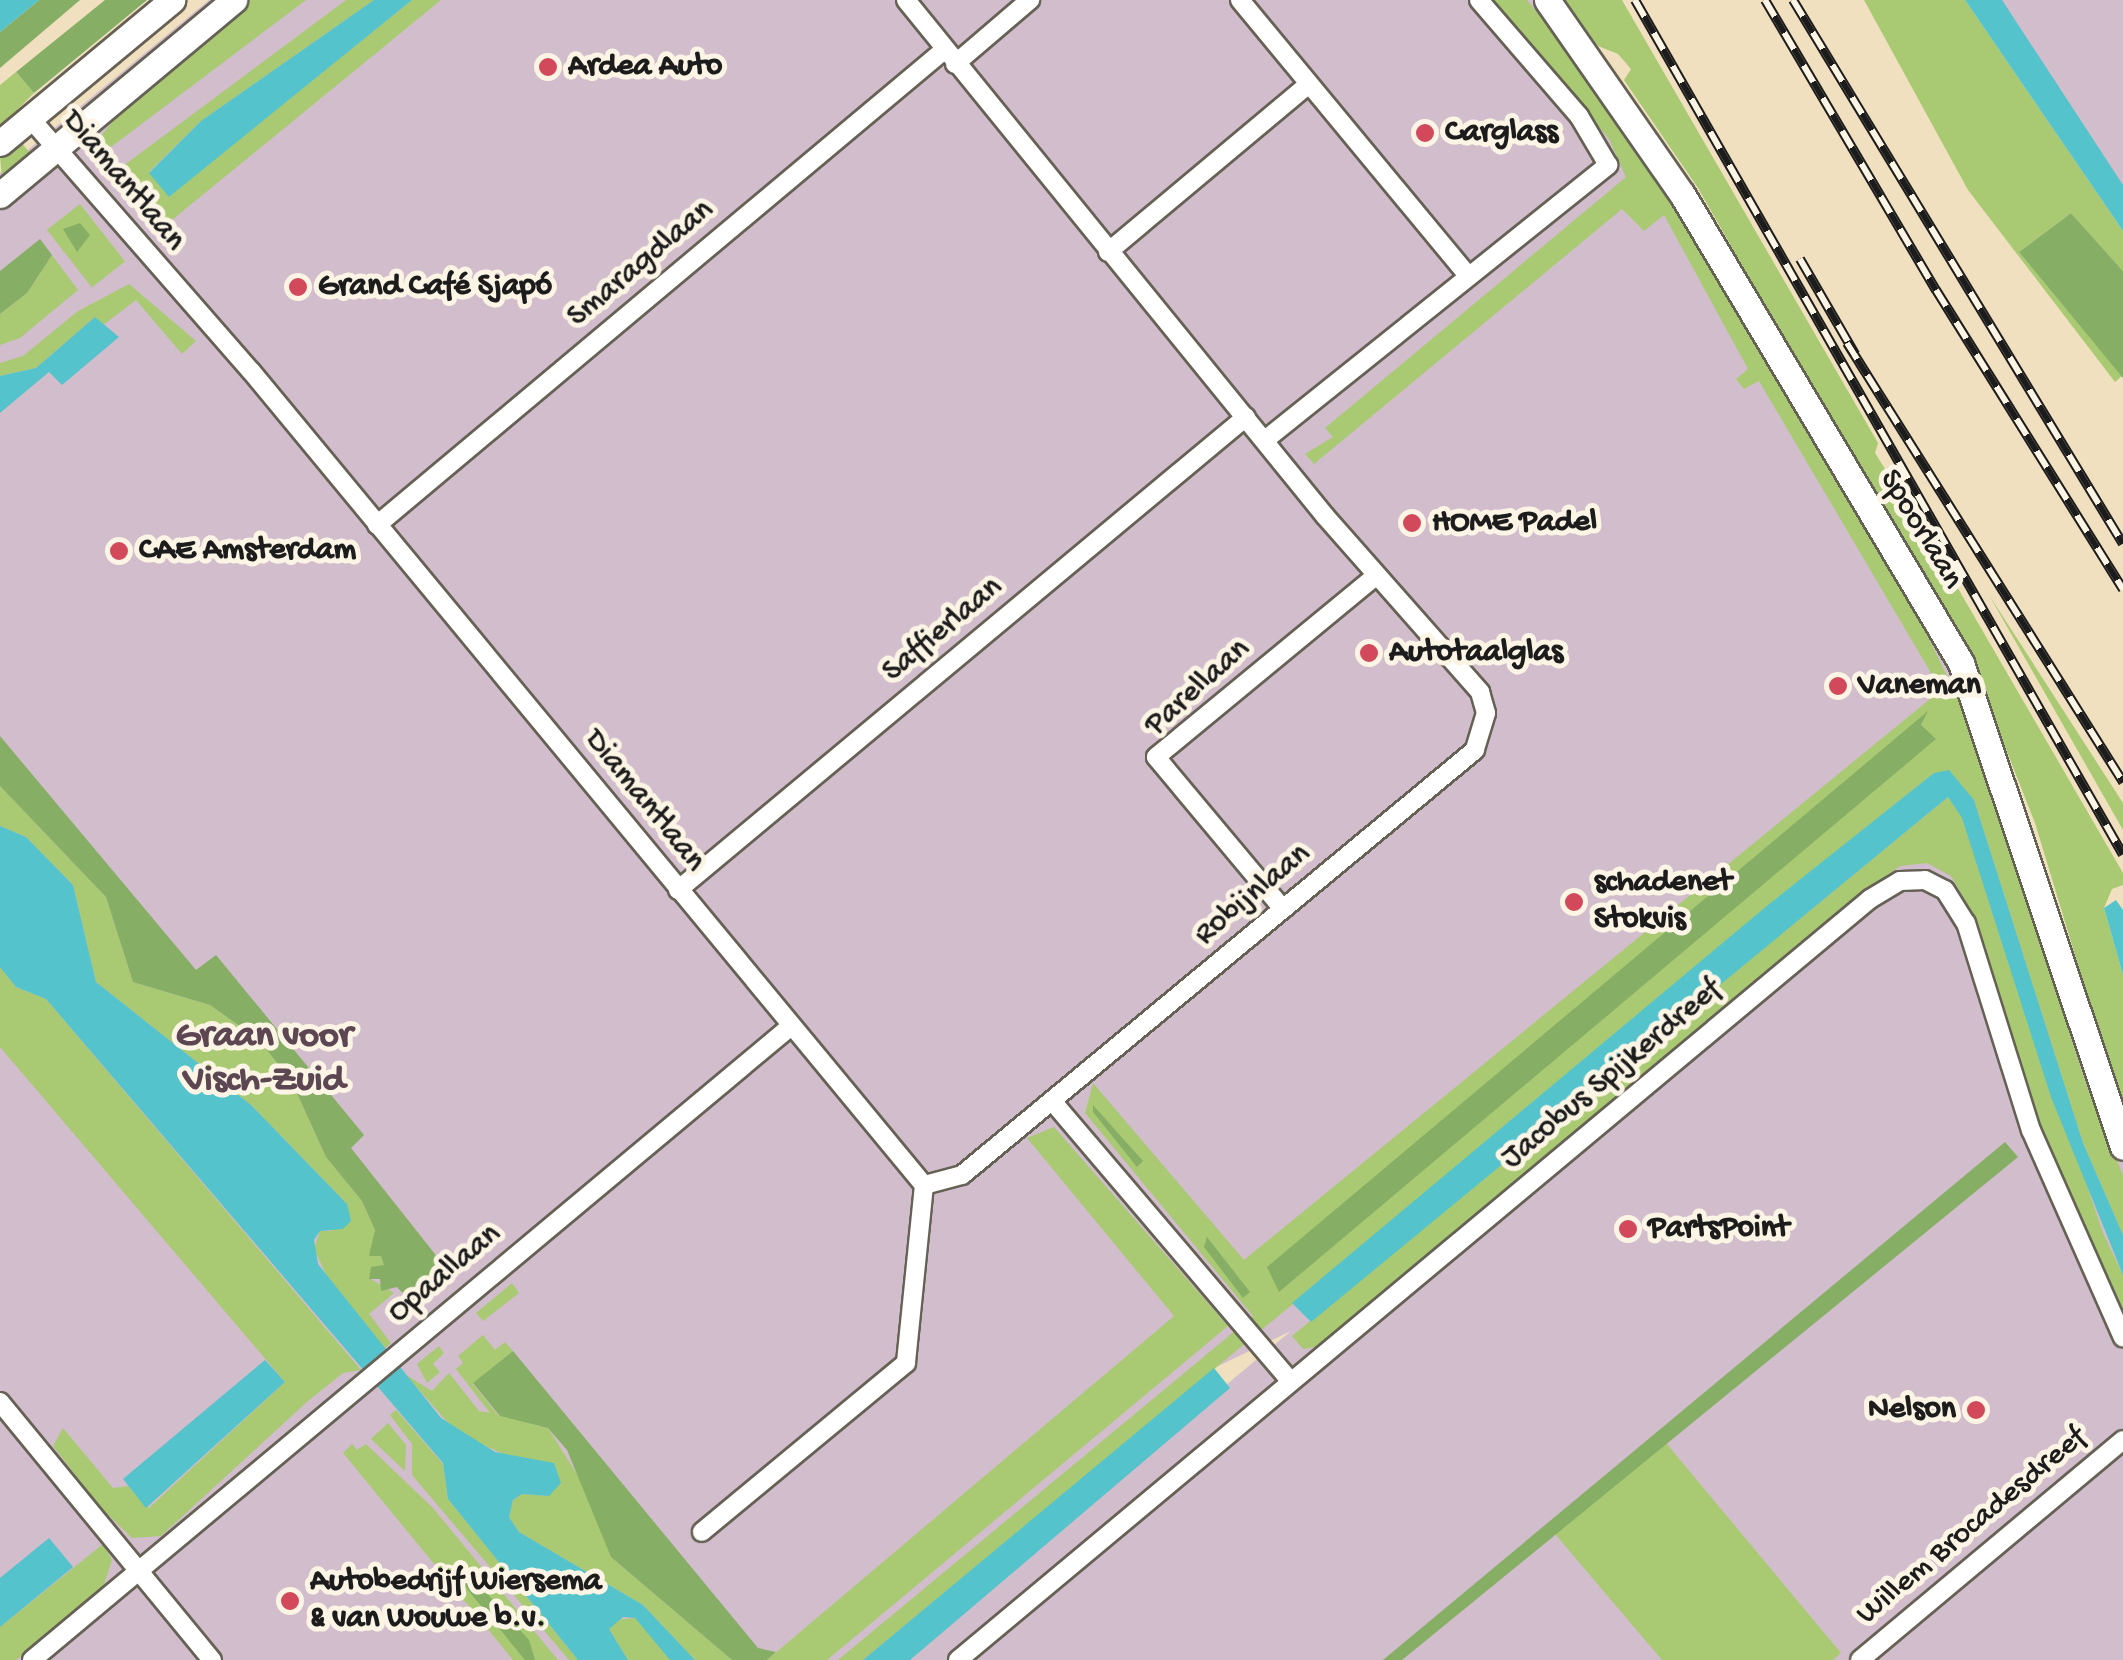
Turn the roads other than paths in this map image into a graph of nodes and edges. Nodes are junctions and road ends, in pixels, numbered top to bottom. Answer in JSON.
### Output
{"nodes":[{"id":1,"x":172,"y":0,"type":"edge"},
{"id":2,"x":234,"y":0,"type":"edge"},
{"id":3,"x":906,"y":0,"type":"edge"},
{"id":4,"x":1030,"y":0,"type":"edge"},
{"id":5,"x":1240,"y":0,"type":"edge"},
{"id":6,"x":1479,"y":0,"type":"edge"},
{"id":7,"x":1547,"y":0,"type":"edge"},
{"id":8,"x":950,"y":57,"type":"junction"},
{"id":9,"x":1309,"y":84,"type":"junction"},
{"id":10,"x":30,"y":118,"type":"junction"},
{"id":11,"x":0,"y":143,"type":"edge"},
{"id":12,"x":54,"y":149,"type":"junction"},
{"id":13,"x":0,"y":195,"type":"edge"},
{"id":14,"x":1108,"y":252,"type":"junction"},
{"id":15,"x":1467,"y":274,"type":"junction"},
{"id":16,"x":1246,"y":417,"type":"junction"},
{"id":17,"x":1265,"y":440,"type":"junction"},
{"id":18,"x":376,"y":524,"type":"junction"},
{"id":19,"x":1377,"y":575,"type":"junction"},
{"id":20,"x":678,"y":890,"type":"junction"},
{"id":21,"x":1283,"y":909,"type":"junction"},
{"id":22,"x":791,"y":1026,"type":"junction"},
{"id":23,"x":1053,"y":1102,"type":"junction"},
{"id":24,"x":2123,"y":1147,"type":"edge"},
{"id":25,"x":924,"y":1185,"type":"junction"},
{"id":26,"x":2123,"y":1338,"type":"edge"},
{"id":27,"x":1290,"y":1380,"type":"junction"},
{"id":28,"x":0,"y":1402,"type":"edge"},
{"id":29,"x":2123,"y":1440,"type":"edge"},
{"id":30,"x":702,"y":1532,"type":"dead end"},
{"id":31,"x":138,"y":1568,"type":"junction"},
{"id":32,"x":32,"y":1660,"type":"edge"},
{"id":33,"x":212,"y":1660,"type":"edge"},
{"id":34,"x":958,"y":1660,"type":"edge"},
{"id":35,"x":1860,"y":1660,"type":"edge"}],
"edges":[{"from":1,"to":10,"type":"main road"},
{"from":2,"to":12,"type":"main road"},
{"from":3,"to":8,"type":"street"},
{"from":4,"to":8,"type":"street"},
{"from":5,"to":9,"type":"street"},
{"from":6,"to":15,"type":"street"},
{"from":7,"to":24,"type":"main road","name":"Spoorlaan"},
{"from":8,"to":14,"type":"street"},
{"from":8,"to":18,"type":"street","name":"Smaragdlaan"},
{"from":9,"to":14,"type":"street"},
{"from":9,"to":15,"type":"street"},
{"from":10,"to":11,"type":"main road"},
{"from":10,"to":12,"type":"street","name":"Diamantlaan"},
{"from":12,"to":13,"type":"main road"},
{"from":12,"to":18,"type":"street","name":"Diamantlaan"},
{"from":14,"to":16,"type":"street"},
{"from":15,"to":17,"type":"street"},
{"from":16,"to":17,"type":"street"},
{"from":16,"to":20,"type":"street","name":"Saffierlaan"},
{"from":17,"to":19,"type":"street"},
{"from":18,"to":20,"type":"street","name":"Diamantlaan"},
{"from":19,"to":21,"type":"street","name":"Robijnlaan"},
{"from":19,"to":21,"type":"street","name":"Parellaan"},
{"from":20,"to":22,"type":"street","name":"Diamantlaan"},
{"from":21,"to":23,"type":"street","name":"Robijnlaan"},
{"from":22,"to":25,"type":"street","name":"Diamantlaan"},
{"from":22,"to":31,"type":"street","name":"Opaallaan"},
{"from":23,"to":25,"type":"street","name":"Robijnlaan"},
{"from":23,"to":27,"type":"street"},
{"from":25,"to":30,"type":"street"},
{"from":26,"to":27,"type":"street","name":"Jacobus Spijkerdreef"},
{"from":27,"to":34,"type":"street","name":"Jacobus Spijkerdreef"},
{"from":28,"to":31,"type":"street"},
{"from":29,"to":35,"type":"street","name":"Willem Brocadesdreef"},
{"from":31,"to":32,"type":"street","name":"Opaallaan"},
{"from":31,"to":33,"type":"street"}]}
